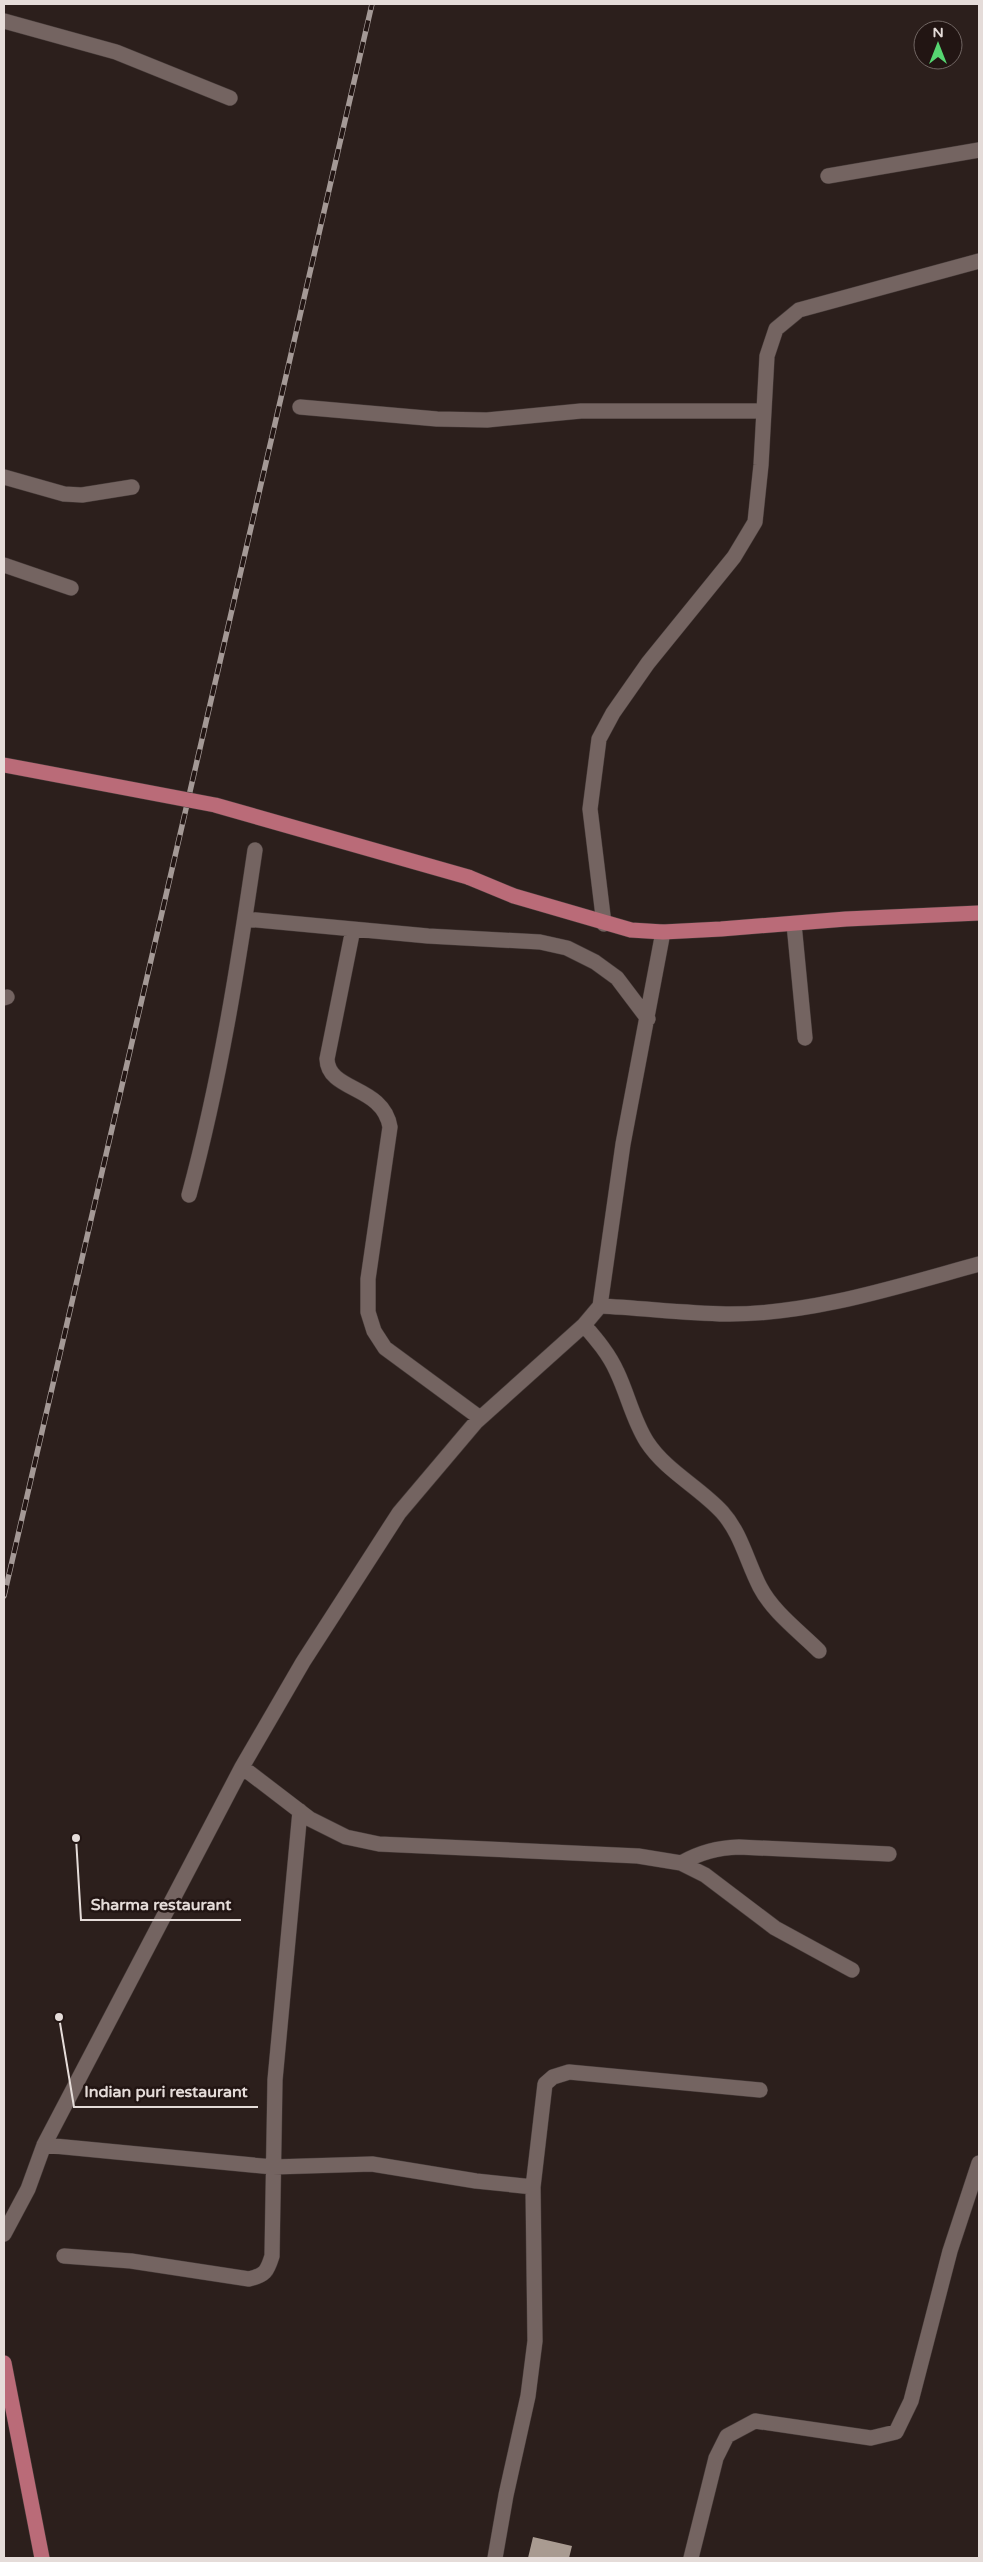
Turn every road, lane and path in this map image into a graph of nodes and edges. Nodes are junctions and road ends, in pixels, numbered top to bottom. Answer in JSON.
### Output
{"nodes":[{"id":1,"x":4,"y":21,"type":"edge"},
{"id":2,"x":230,"y":98,"type":"dead end"},
{"id":3,"x":979,"y":150,"type":"edge"},
{"id":4,"x":828,"y":176,"type":"dead end"},
{"id":5,"x":979,"y":262,"type":"edge"},
{"id":6,"x":300,"y":407,"type":"dead end"},
{"id":7,"x":764,"y":411,"type":"junction"},
{"id":8,"x":4,"y":477,"type":"edge"},
{"id":9,"x":132,"y":487,"type":"dead end"},
{"id":10,"x":4,"y":565,"type":"edge"},
{"id":11,"x":71,"y":588,"type":"dead end"},
{"id":12,"x":4,"y":765,"type":"edge"},
{"id":13,"x":254,"y":850,"type":"dead end"},
{"id":14,"x":979,"y":913,"type":"edge"},
{"id":15,"x":244,"y":918,"type":"junction"},
{"id":16,"x":604,"y":924,"type":"junction"},
{"id":17,"x":794,"y":924,"type":"junction"},
{"id":18,"x":353,"y":929,"type":"junction"},
{"id":19,"x":663,"y":932,"type":"junction"},
{"id":20,"x":648,"y":1019,"type":"junction"},
{"id":21,"x":805,"y":1038,"type":"dead end"},
{"id":22,"x":190,"y":1195,"type":"dead end"},
{"id":23,"x":979,"y":1264,"type":"edge"},
{"id":24,"x":600,"y":1306,"type":"junction"},
{"id":25,"x":584,"y":1325,"type":"junction"},
{"id":26,"x":480,"y":1418,"type":"junction"},
{"id":27,"x":819,"y":1651,"type":"dead end"},
{"id":28,"x":242,"y":1767,"type":"junction"},
{"id":29,"x":300,"y":1811,"type":"junction"},
{"id":30,"x":889,"y":1854,"type":"dead end"},
{"id":31,"x":681,"y":1863,"type":"junction"},
{"id":32,"x":852,"y":1970,"type":"dead end"},
{"id":33,"x":760,"y":2090,"type":"dead end"},
{"id":34,"x":44,"y":2145,"type":"junction"},
{"id":35,"x":979,"y":2163,"type":"edge"},
{"id":36,"x":273,"y":2168,"type":"junction"},
{"id":37,"x":533,"y":2187,"type":"junction"},
{"id":38,"x":4,"y":2234,"type":"edge"},
{"id":39,"x":64,"y":2256,"type":"dead end"},
{"id":40,"x":4,"y":2363,"type":"edge"},
{"id":41,"x":42,"y":2558,"type":"edge"},
{"id":42,"x":495,"y":2558,"type":"edge"},
{"id":43,"x":692,"y":2558,"type":"edge"}],
"edges":[{"from":1,"to":2,"type":"street"},
{"from":3,"to":4,"type":"street"},
{"from":5,"to":7,"type":"street"},
{"from":6,"to":7,"type":"street"},
{"from":7,"to":16,"type":"street"},
{"from":8,"to":9,"type":"street"},
{"from":10,"to":11,"type":"street"},
{"from":12,"to":16,"type":"main road","bridge":true},
{"from":13,"to":15,"type":"street"},
{"from":14,"to":17,"type":"main road"},
{"from":15,"to":18,"type":"street"},
{"from":15,"to":22,"type":"street"},
{"from":16,"to":19,"type":"main road"},
{"from":17,"to":19,"type":"main road"},
{"from":17,"to":21,"type":"street"},
{"from":18,"to":20,"type":"street"},
{"from":18,"to":26,"type":"street"},
{"from":19,"to":20,"type":"street"},
{"from":20,"to":24,"type":"street"},
{"from":23,"to":24,"type":"street"},
{"from":24,"to":25,"type":"street"},
{"from":25,"to":26,"type":"street"},
{"from":25,"to":27,"type":"street"},
{"from":26,"to":28,"type":"street"},
{"from":28,"to":29,"type":"street"},
{"from":28,"to":34,"type":"street"},
{"from":29,"to":31,"type":"street"},
{"from":29,"to":36,"type":"street"},
{"from":30,"to":31,"type":"street"},
{"from":31,"to":32,"type":"street"},
{"from":33,"to":37,"type":"street"},
{"from":34,"to":36,"type":"street"},
{"from":34,"to":38,"type":"street"},
{"from":35,"to":43,"type":"street"},
{"from":36,"to":37,"type":"street"},
{"from":36,"to":39,"type":"street"},
{"from":37,"to":42,"type":"street"},
{"from":40,"to":41,"type":"main road"}]}
